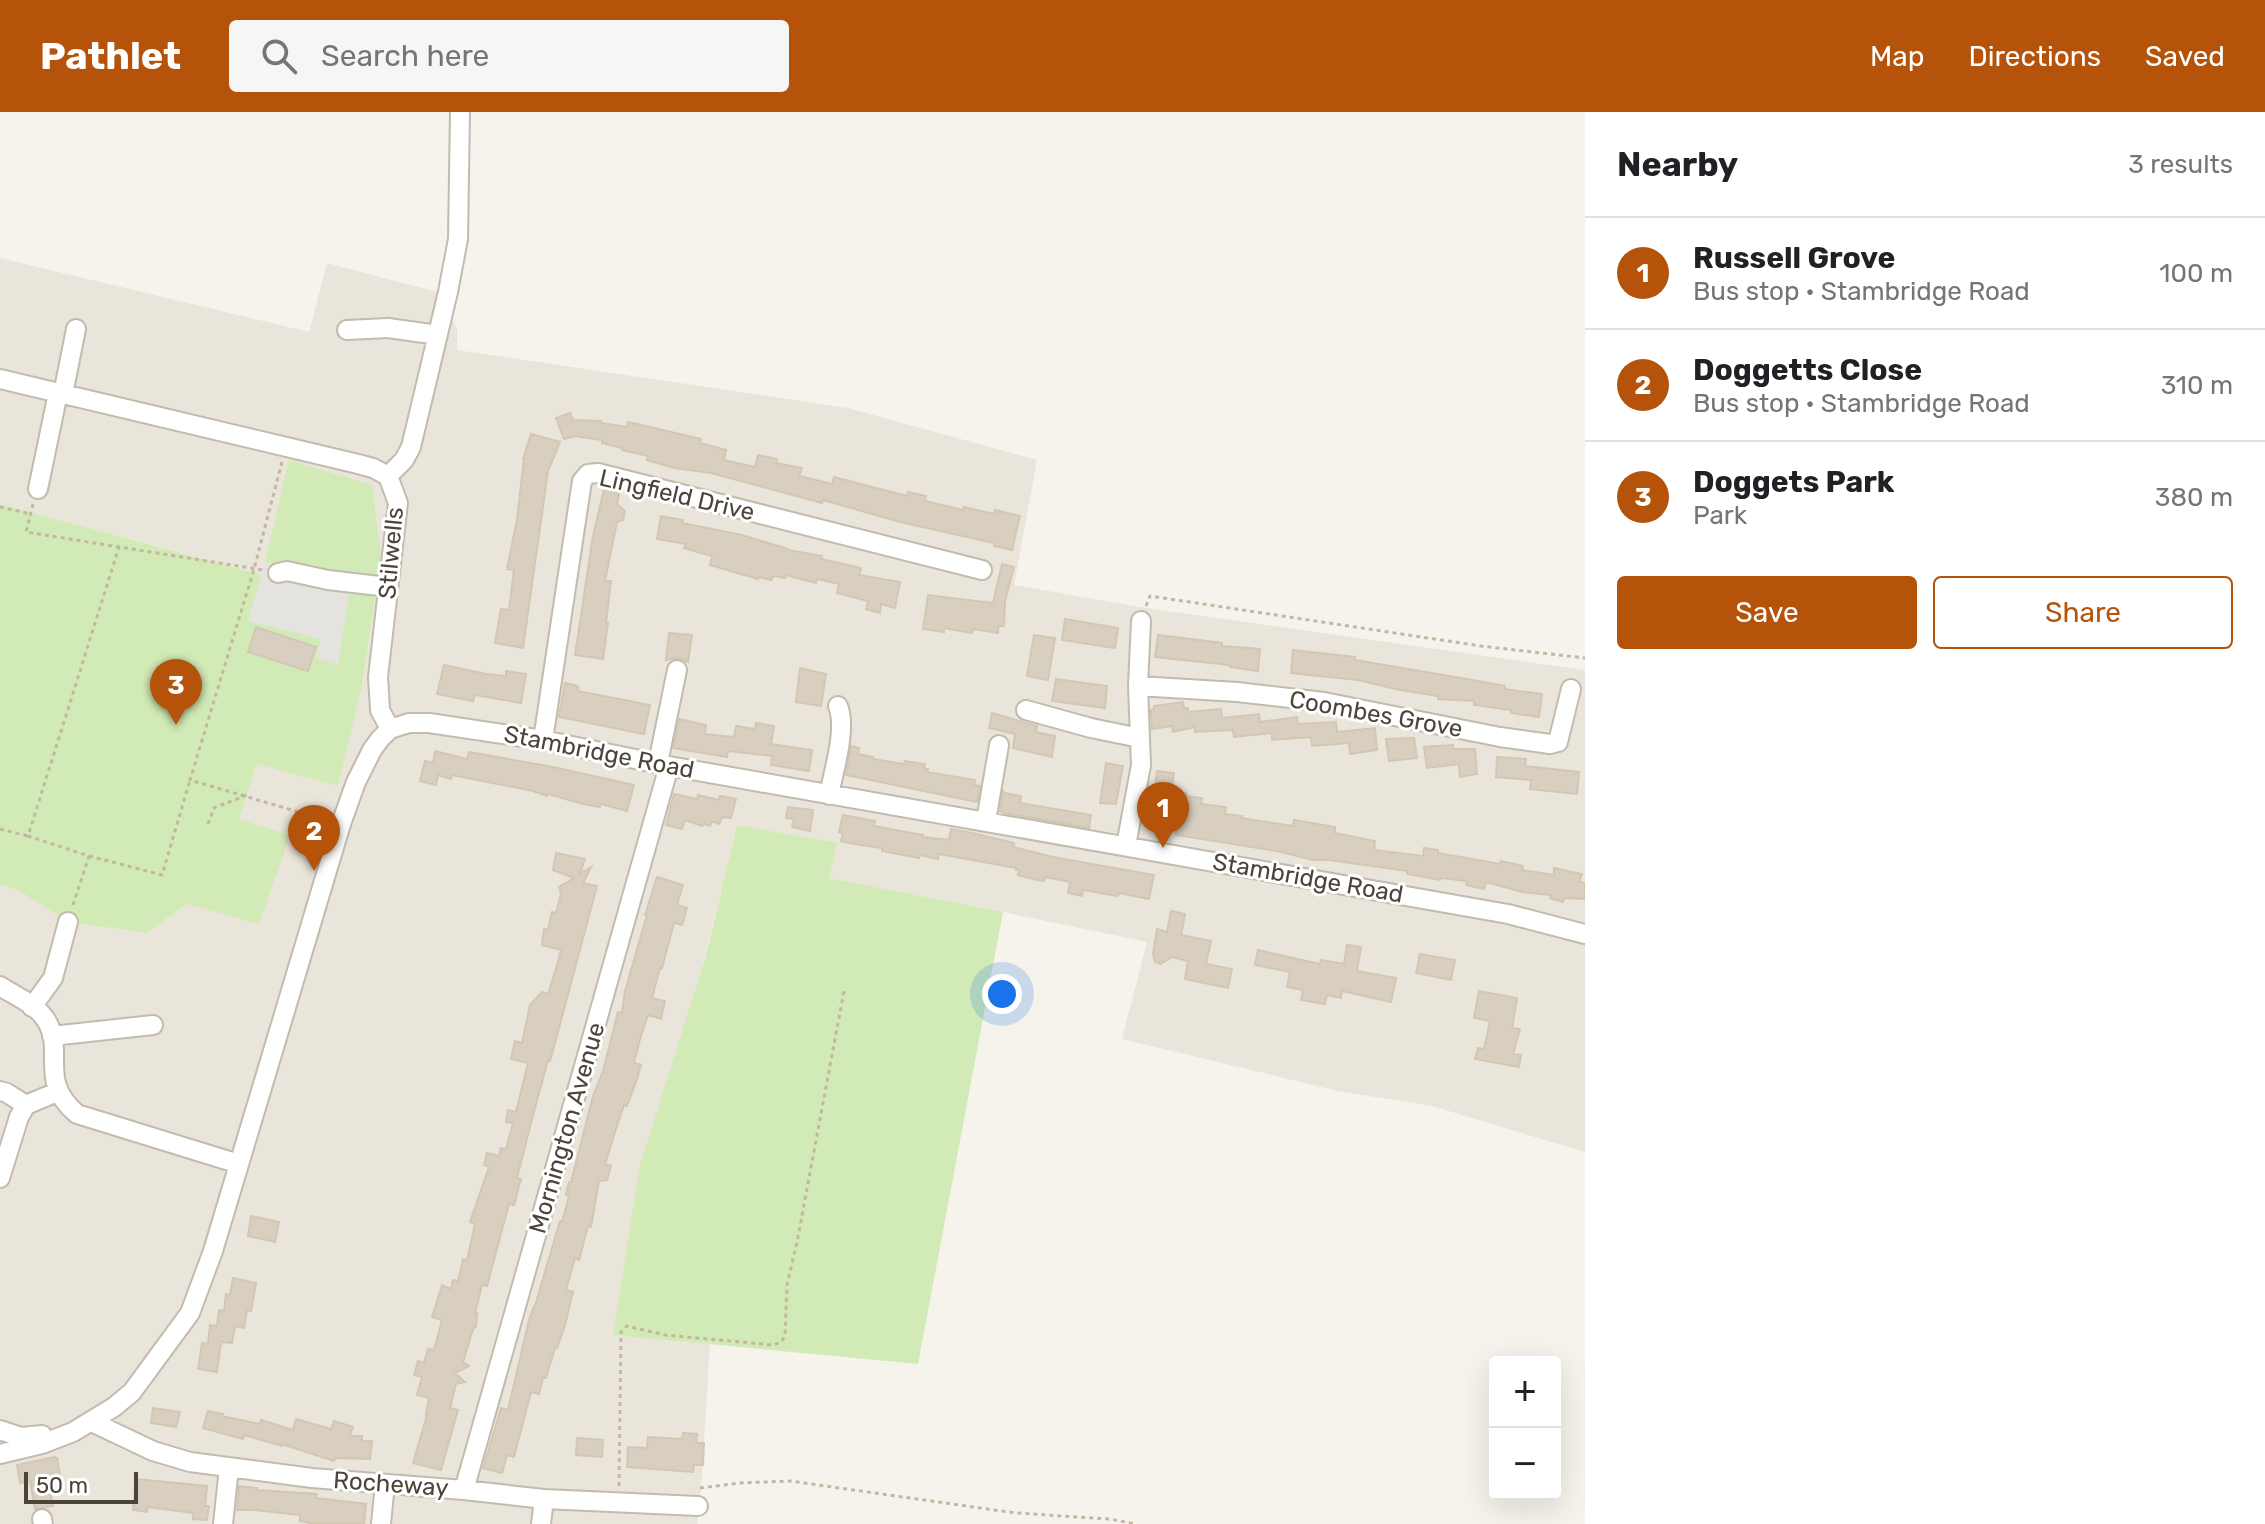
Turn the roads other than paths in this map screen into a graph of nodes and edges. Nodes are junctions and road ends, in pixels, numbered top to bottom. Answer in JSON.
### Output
{"nodes":[{"id":1,"x":460,"y":112,"type":"edge"},
{"id":2,"x":76,"y":329,"type":"dead end"},
{"id":3,"x":347,"y":330,"type":"dead end"},
{"id":4,"x":438,"y":335,"type":"junction"},
{"id":5,"x":0,"y":379,"type":"edge"},
{"id":6,"x":60,"y":393,"type":"junction"},
{"id":7,"x":388,"y":476,"type":"junction"},
{"id":8,"x":38,"y":489,"type":"road end"},
{"id":9,"x":982,"y":570,"type":"dead end"},
{"id":10,"x":278,"y":573,"type":"road end"},
{"id":11,"x":388,"y":587,"type":"junction"},
{"id":12,"x":1141,"y":621,"type":"road end"},
{"id":13,"x":677,"y":670,"type":"dead end"},
{"id":14,"x":1138,"y":686,"type":"junction"},
{"id":15,"x":1571,"y":689,"type":"dead end"},
{"id":16,"x":838,"y":706,"type":"dead end"},
{"id":17,"x":1026,"y":710,"type":"dead end"},
{"id":18,"x":390,"y":729,"type":"junction"},
{"id":19,"x":1140,"y":738,"type":"junction"},
{"id":20,"x":543,"y":740,"type":"junction"},
{"id":21,"x":999,"y":745,"type":"dead end"},
{"id":22,"x":664,"y":765,"type":"junction"},
{"id":23,"x":829,"y":795,"type":"junction"},
{"id":24,"x":986,"y":821,"type":"junction"},
{"id":25,"x":1126,"y":846,"type":"junction"},
{"id":26,"x":68,"y":922,"type":"road end"},
{"id":27,"x":1585,"y":934,"type":"edge"},
{"id":28,"x":0,"y":986,"type":"edge"},
{"id":29,"x":32,"y":1007,"type":"junction"},
{"id":30,"x":153,"y":1025,"type":"dead end"},
{"id":31,"x":52,"y":1036,"type":"junction"},
{"id":32,"x":0,"y":1091,"type":"edge"},
{"id":33,"x":57,"y":1092,"type":"junction"},
{"id":34,"x":26,"y":1105,"type":"junction"},
{"id":35,"x":239,"y":1164,"type":"junction"},
{"id":36,"x":0,"y":1178,"type":"edge"},
{"id":37,"x":92,"y":1422,"type":"junction"},
{"id":38,"x":0,"y":1430,"type":"edge"},
{"id":39,"x":73,"y":1432,"type":"junction"},
{"id":40,"x":0,"y":1454,"type":"edge"},
{"id":41,"x":229,"y":1468,"type":"junction"},
{"id":42,"x":385,"y":1484,"type":"junction"},
{"id":43,"x":464,"y":1490,"type":"junction"},
{"id":44,"x":544,"y":1499,"type":"junction"},
{"id":45,"x":686,"y":1510,"type":"edge"},
{"id":46,"x":223,"y":1524,"type":"edge"},
{"id":47,"x":381,"y":1524,"type":"edge"},
{"id":48,"x":541,"y":1524,"type":"edge"}],
"edges":[{"from":1,"to":4,"type":"street","name":"Stilwells"},
{"from":2,"to":6,"type":"street"},
{"from":3,"to":4,"type":"street"},
{"from":4,"to":7,"type":"street","name":"Stilwells"},
{"from":5,"to":6,"type":"street"},
{"from":6,"to":7,"type":"street"},
{"from":6,"to":8,"type":"street"},
{"from":7,"to":11,"type":"street","name":"Stilwells"},
{"from":9,"to":20,"type":"street","name":"Lingfield Drive"},
{"from":10,"to":11,"type":"street"},
{"from":11,"to":18,"type":"street","name":"Stilwells"},
{"from":12,"to":14,"type":"street"},
{"from":13,"to":22,"type":"street","name":"Mornington Avenue"},
{"from":14,"to":15,"type":"street","name":"Coombes Grove"},
{"from":14,"to":19,"type":"street"},
{"from":16,"to":23,"type":"street"},
{"from":17,"to":19,"type":"street"},
{"from":18,"to":20,"type":"street","name":"Stambridge Road"},
{"from":18,"to":35,"type":"street"},
{"from":19,"to":25,"type":"street"},
{"from":20,"to":22,"type":"street","name":"Stambridge Road"},
{"from":21,"to":24,"type":"street"},
{"from":22,"to":23,"type":"street","name":"Stambridge Road"},
{"from":22,"to":43,"type":"street","name":"Mornington Avenue"},
{"from":23,"to":24,"type":"street","name":"Stambridge Road"},
{"from":24,"to":25,"type":"street","name":"Stambridge Road"},
{"from":25,"to":27,"type":"street","name":"Stambridge Road"},
{"from":26,"to":29,"type":"street"},
{"from":28,"to":29,"type":"street"},
{"from":29,"to":31,"type":"street"},
{"from":30,"to":31,"type":"street"},
{"from":31,"to":33,"type":"street"},
{"from":32,"to":34,"type":"street"},
{"from":33,"to":34,"type":"street"},
{"from":33,"to":35,"type":"street"},
{"from":34,"to":36,"type":"street"},
{"from":35,"to":37,"type":"street"},
{"from":37,"to":39,"type":"street"},
{"from":37,"to":41,"type":"street","name":"Rocheway"},
{"from":38,"to":39,"type":"street"},
{"from":39,"to":40,"type":"street"},
{"from":41,"to":42,"type":"street","name":"Rocheway"},
{"from":41,"to":46,"type":"street"},
{"from":42,"to":43,"type":"street","name":"Rocheway"},
{"from":42,"to":47,"type":"street"},
{"from":43,"to":44,"type":"street","name":"Rocheway"},
{"from":44,"to":45,"type":"street","name":"Rocheway"},
{"from":44,"to":48,"type":"street"}]}
